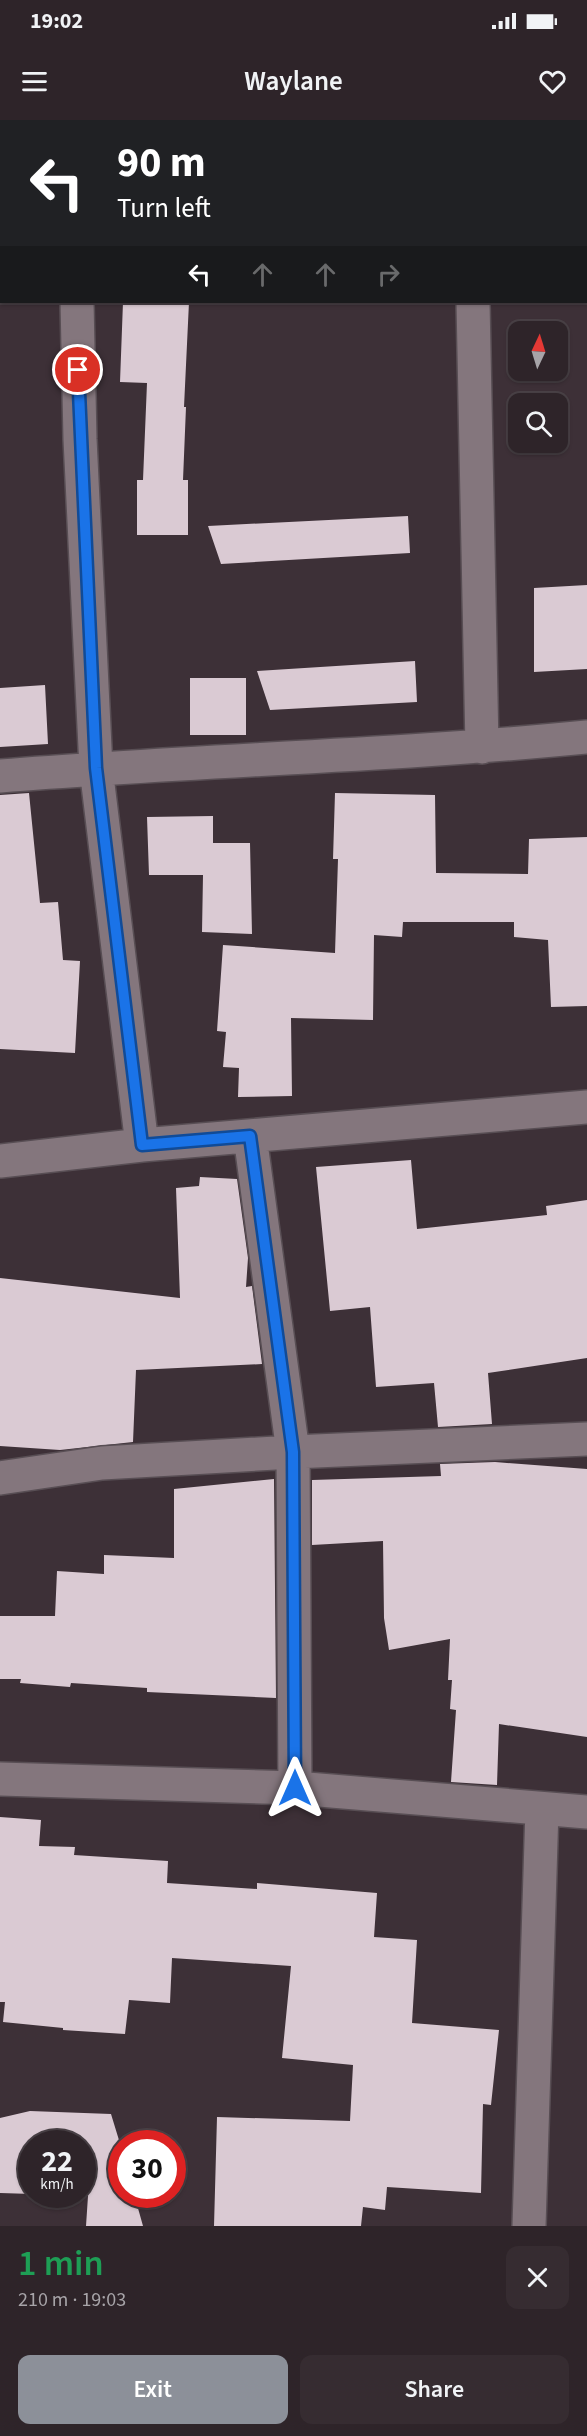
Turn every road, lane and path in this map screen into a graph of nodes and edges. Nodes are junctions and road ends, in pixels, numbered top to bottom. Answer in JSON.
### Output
{"nodes":[{"id":1,"x":77,"y":303,"type":"edge"},
{"id":2,"x":473,"y":303,"type":"edge"},
{"id":3,"x":587,"y":737,"type":"edge"},
{"id":4,"x":482,"y":747,"type":"junction"},
{"id":5,"x":96,"y":768,"type":"junction"},
{"id":6,"x":0,"y":776,"type":"edge"},
{"id":7,"x":587,"y":1107,"type":"edge"},
{"id":8,"x":250,"y":1136,"type":"junction"},
{"id":9,"x":142,"y":1145,"type":"junction"},
{"id":10,"x":0,"y":1161,"type":"edge"},
{"id":11,"x":587,"y":1439,"type":"edge"},
{"id":12,"x":293,"y":1452,"type":"junction"},
{"id":13,"x":0,"y":1478,"type":"edge"},
{"id":14,"x":0,"y":1779,"type":"edge"},
{"id":15,"x":295,"y":1788,"type":"junction"},
{"id":16,"x":542,"y":1809,"type":"junction"},
{"id":17,"x":587,"y":1812,"type":"edge"},
{"id":18,"x":529,"y":2226,"type":"edge"}],
"edges":[{"from":1,"to":5,"type":"street"},
{"from":2,"to":4,"type":"street"},
{"from":3,"to":4,"type":"street"},
{"from":4,"to":5,"type":"street"},
{"from":5,"to":6,"type":"street"},
{"from":5,"to":9,"type":"street"},
{"from":7,"to":8,"type":"street"},
{"from":8,"to":9,"type":"street"},
{"from":8,"to":12,"type":"street"},
{"from":9,"to":10,"type":"street"},
{"from":11,"to":12,"type":"street"},
{"from":12,"to":13,"type":"street"},
{"from":12,"to":15,"type":"street"},
{"from":14,"to":15,"type":"street"},
{"from":15,"to":16,"type":"street"},
{"from":16,"to":17,"type":"street"},
{"from":16,"to":18,"type":"street"}]}
